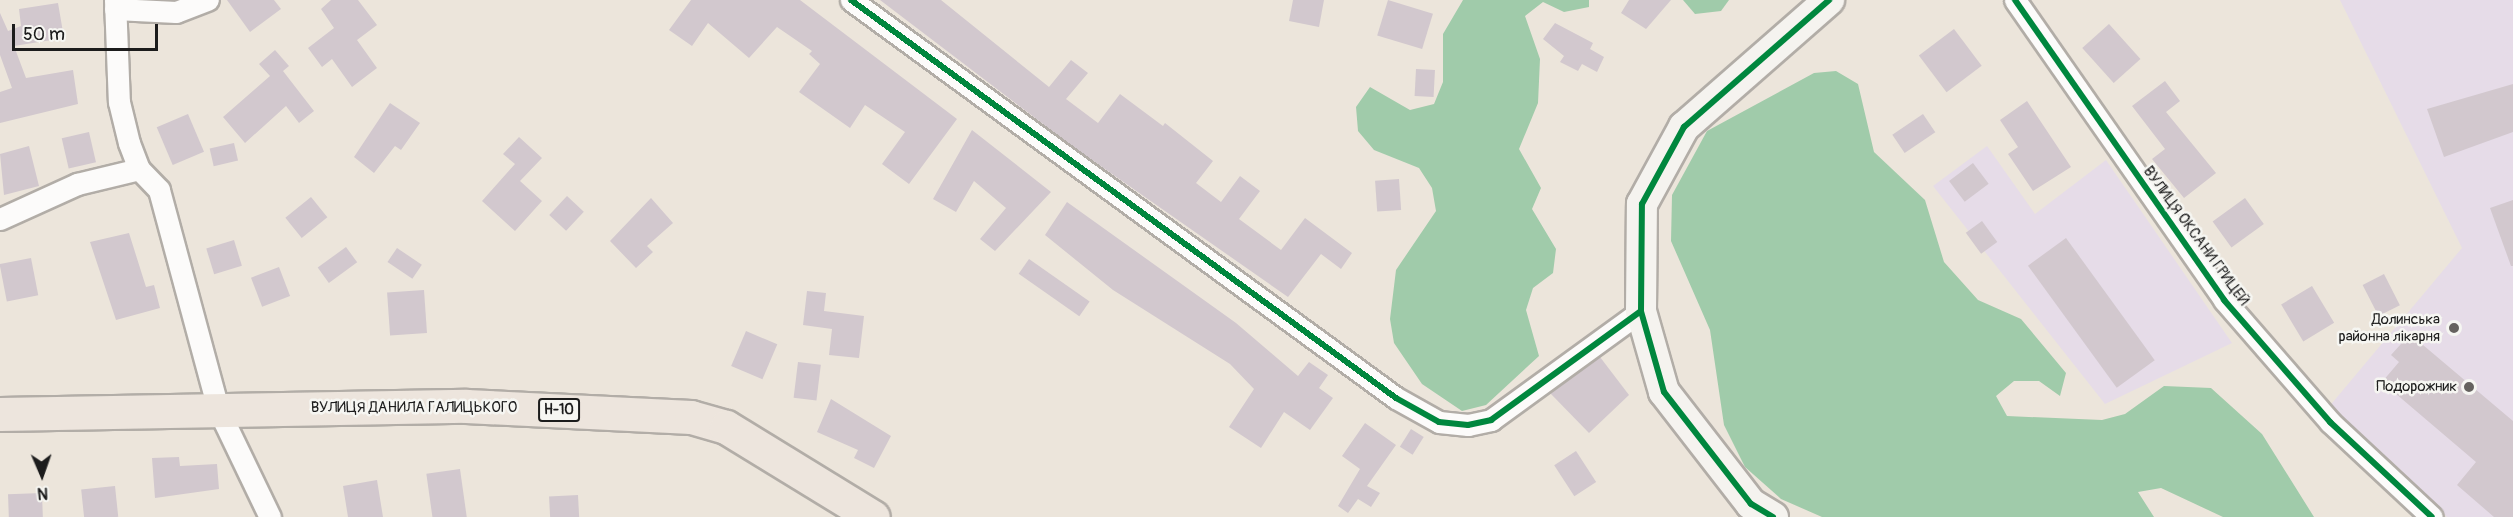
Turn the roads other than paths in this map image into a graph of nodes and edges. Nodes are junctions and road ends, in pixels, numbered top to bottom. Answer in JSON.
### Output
{"nodes":[{"id":1,"x":208,"y":0,"type":"edge"},
{"id":2,"x":851,"y":0,"type":"edge"},
{"id":3,"x":1829,"y":0,"type":"edge"},
{"id":4,"x":2015,"y":0,"type":"edge"},
{"id":5,"x":115,"y":5,"type":"edge"},
{"id":6,"x":139,"y":169,"type":"junction"},
{"id":7,"x":0,"y":219,"type":"edge"},
{"id":8,"x":1641,"y":311,"type":"junction"},
{"id":9,"x":218,"y":409,"type":"junction"},
{"id":10,"x":0,"y":414,"type":"edge"},
{"id":11,"x":270,"y":517,"type":"edge"},
{"id":12,"x":873,"y":517,"type":"edge"},
{"id":13,"x":1773,"y":517,"type":"edge"},
{"id":14,"x":2432,"y":517,"type":"edge"}],
"edges":[{"from":1,"to":5,"type":"street"},
{"from":2,"to":8,"type":"street"},
{"from":3,"to":8,"type":"street"},
{"from":4,"to":14,"type":"street","name":"ВУЛИЦЯ ОКСАНИ ГРИЦЕЙ"},
{"from":5,"to":6,"type":"street"},
{"from":6,"to":7,"type":"street"},
{"from":6,"to":9,"type":"street"},
{"from":8,"to":13,"type":"street"},
{"from":9,"to":10,"type":"main road","name":"ВУЛИЦЯ ДАНИЛА ГАЛИЦЬКОГО","number":"Н-10"},
{"from":9,"to":11,"type":"street"},
{"from":9,"to":12,"type":"main road","name":"ВУЛИЦЯ ДАНИЛА ГАЛИЦЬКОГО","number":"Н-10"}]}
